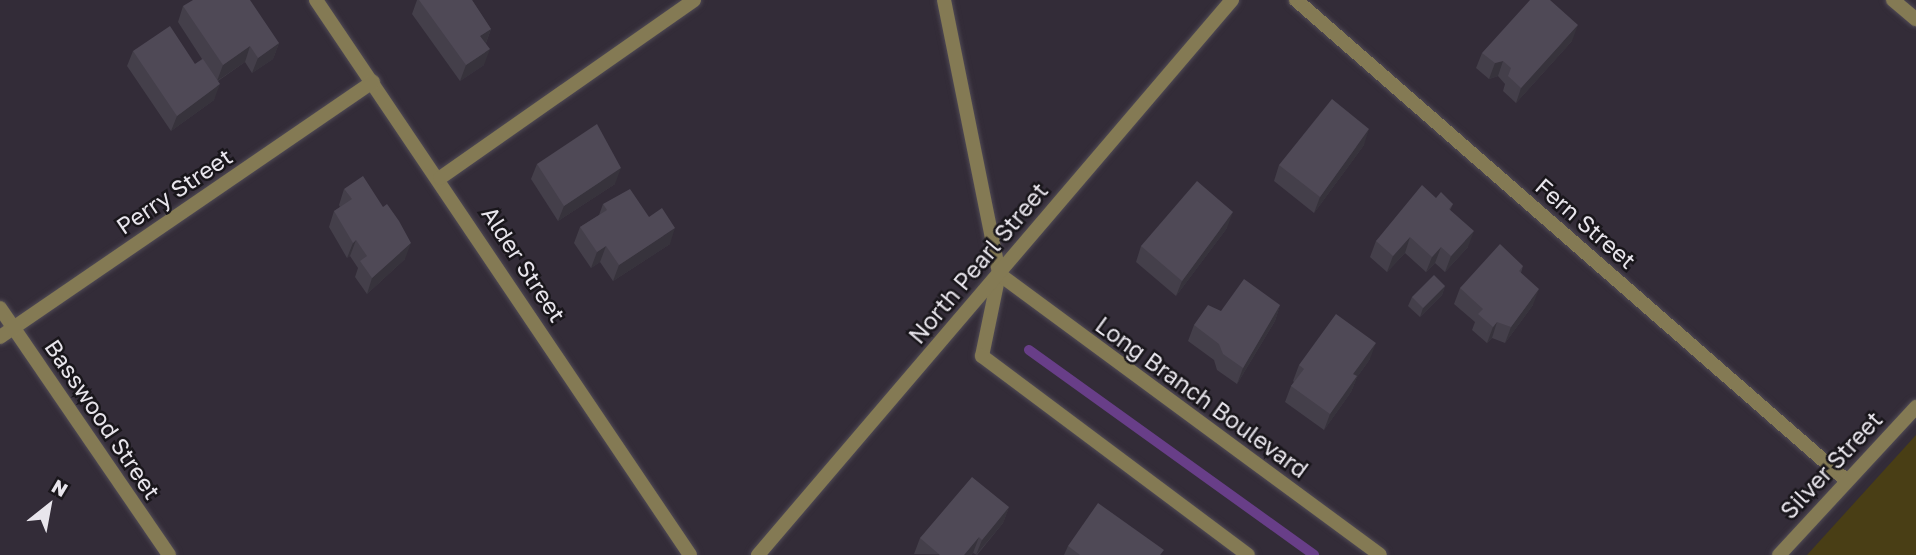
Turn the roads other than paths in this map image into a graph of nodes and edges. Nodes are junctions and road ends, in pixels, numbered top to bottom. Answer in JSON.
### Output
{"nodes":[{"id":1,"x":316,"y":0,"type":"edge"},
{"id":2,"x":694,"y":0,"type":"edge"},
{"id":3,"x":944,"y":0,"type":"edge"},
{"id":4,"x":1232,"y":0,"type":"edge"},
{"id":5,"x":1296,"y":0,"type":"edge"},
{"id":6,"x":1893,"y":0,"type":"edge"},
{"id":7,"x":1916,"y":19,"type":"edge"},
{"id":8,"x":373,"y":82,"type":"junction"},
{"id":9,"x":440,"y":178,"type":"junction"},
{"id":10,"x":999,"y":274,"type":"junction"},
{"id":11,"x":0,"y":308,"type":"edge"},
{"id":12,"x":13,"y":328,"type":"junction"},
{"id":13,"x":0,"y":337,"type":"edge"},
{"id":14,"x":1916,"y":407,"type":"edge"},
{"id":15,"x":1847,"y":481,"type":"junction"},
{"id":16,"x":762,"y":554,"type":"edge"},
{"id":17,"x":169,"y":555,"type":"edge"},
{"id":18,"x":690,"y":555,"type":"edge"},
{"id":19,"x":1248,"y":555,"type":"edge"},
{"id":20,"x":1380,"y":555,"type":"edge"},
{"id":21,"x":1779,"y":555,"type":"edge"}],
"edges":[{"from":1,"to":8,"type":"street","name":"Alder Street"},
{"from":2,"to":9,"type":"street"},
{"from":3,"to":10,"type":"street"},
{"from":4,"to":10,"type":"street","name":"North Pearl Street"},
{"from":5,"to":15,"type":"street","name":"Fern Street"},
{"from":6,"to":7,"type":"street"},
{"from":8,"to":9,"type":"street","name":"Alder Street"},
{"from":8,"to":12,"type":"street","name":"Perry Street"},
{"from":9,"to":18,"type":"street","name":"Alder Street"},
{"from":10,"to":16,"type":"street","name":"North Pearl Street"},
{"from":10,"to":19,"type":"street"},
{"from":10,"to":20,"type":"street","name":"Long Branch Boulevard"},
{"from":11,"to":12,"type":"street","name":"Basswood Street"},
{"from":12,"to":13,"type":"street","name":"Perry Street"},
{"from":12,"to":17,"type":"street","name":"Basswood Street"},
{"from":14,"to":15,"type":"street","name":"Silver Street"},
{"from":15,"to":21,"type":"street","name":"Silver Street"}]}
